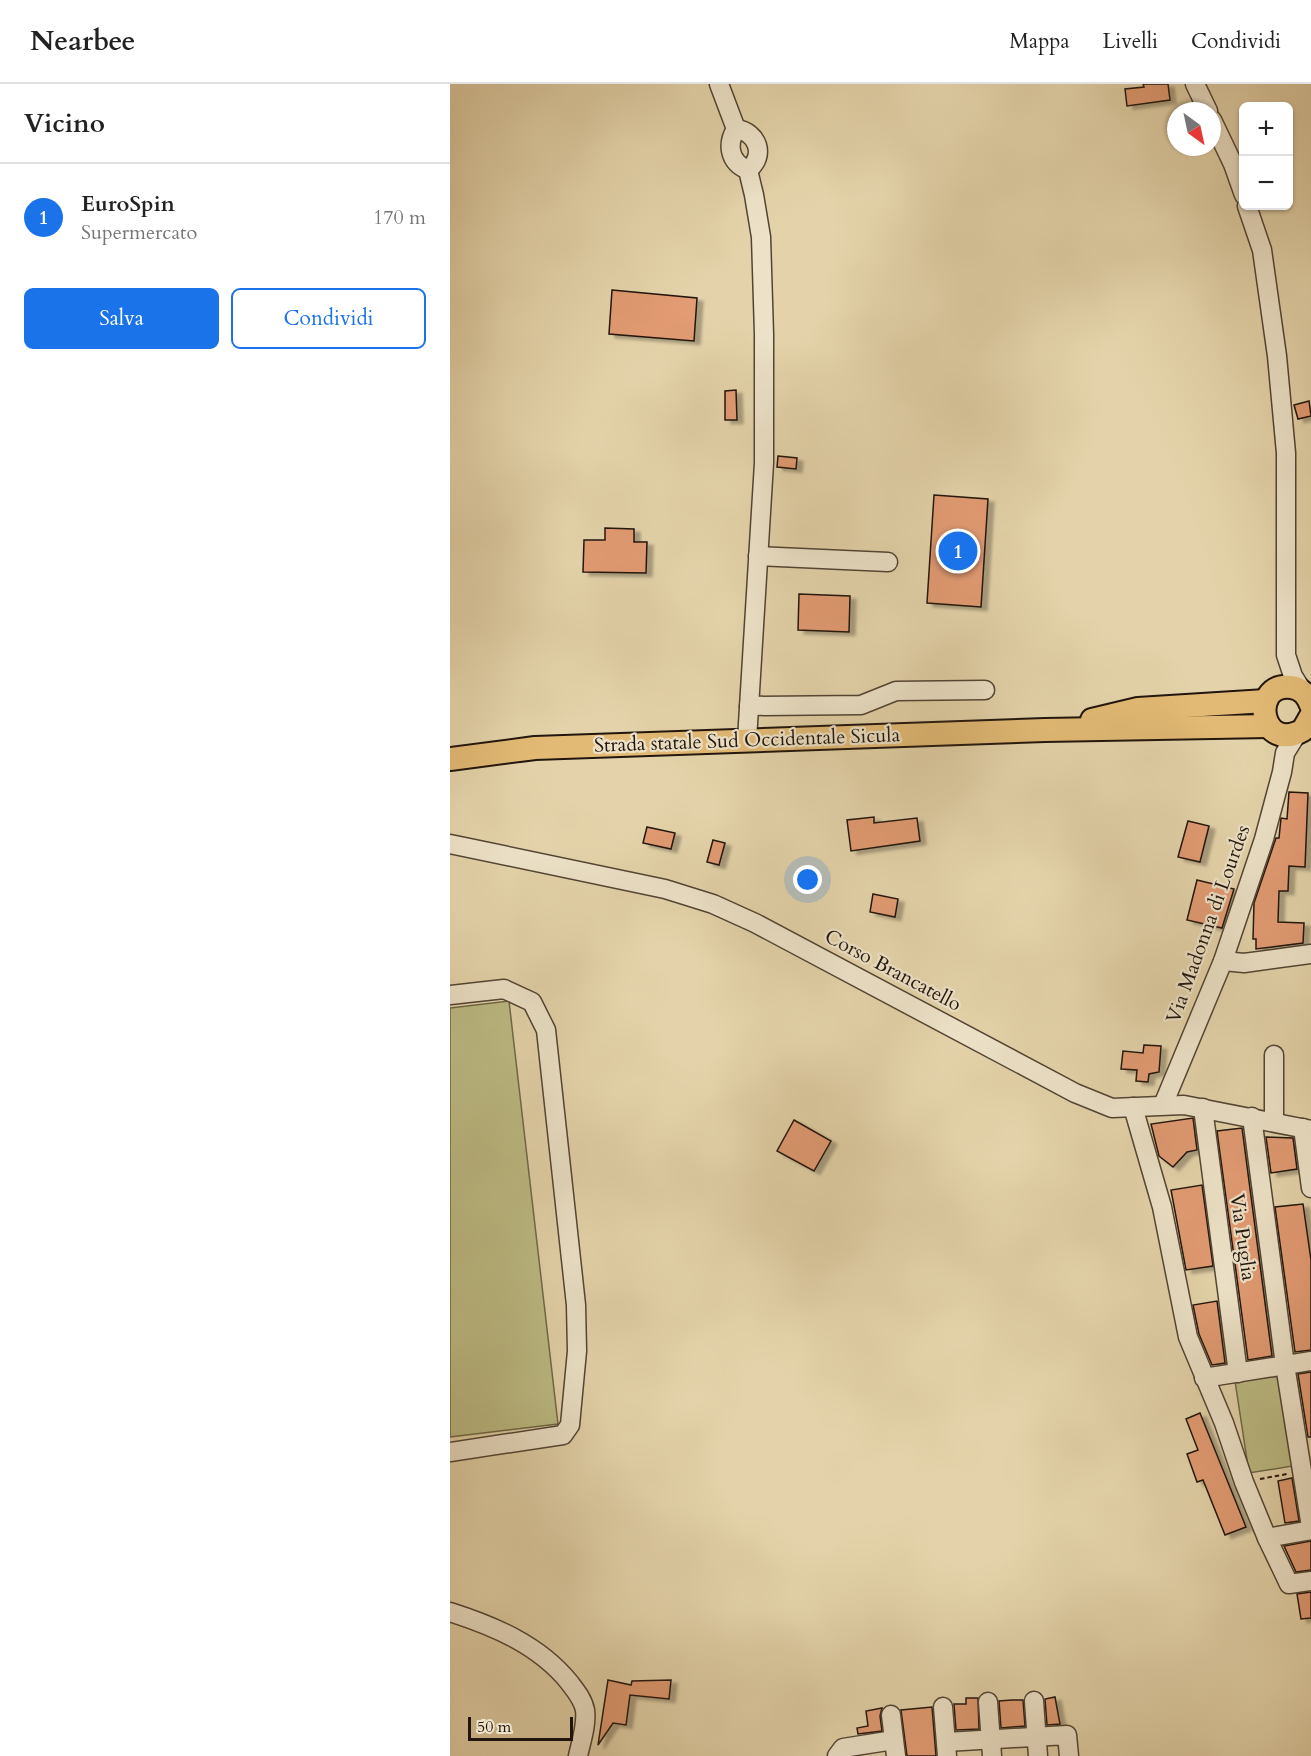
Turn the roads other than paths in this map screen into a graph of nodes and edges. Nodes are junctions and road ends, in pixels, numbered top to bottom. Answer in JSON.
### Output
{"nodes":[{"id":1,"x":719,"y":84,"type":"edge"},
{"id":2,"x":1195,"y":84,"type":"edge"},
{"id":3,"x":1204,"y":102,"type":"edge"},
{"id":4,"x":736,"y":129,"type":"junction"},
{"id":5,"x":1221,"y":139,"type":"edge"},
{"id":6,"x":748,"y":170,"type":"junction"},
{"id":7,"x":1239,"y":181,"type":"edge"},
{"id":8,"x":1248,"y":210,"type":"edge"},
{"id":9,"x":758,"y":556,"type":"junction"},
{"id":10,"x":888,"y":562,"type":"dead end"},
{"id":11,"x":1286,"y":655,"type":"junction"},
{"id":12,"x":985,"y":690,"type":"dead end"},
{"id":13,"x":1267,"y":699,"type":"junction"},
{"id":14,"x":749,"y":706,"type":"junction"},
{"id":15,"x":1301,"y":714,"type":"edge"},
{"id":16,"x":1045,"y":730,"type":"junction"},
{"id":17,"x":747,"y":740,"type":"junction"},
{"id":18,"x":450,"y":759,"type":"edge"},
{"id":19,"x":450,"y":844,"type":"edge"},
{"id":20,"x":1311,"y":954,"type":"edge"},
{"id":21,"x":1223,"y":961,"type":"junction"},
{"id":22,"x":450,"y":995,"type":"edge"},
{"id":23,"x":1274,"y":1055,"type":"dead end"},
{"id":24,"x":1163,"y":1105,"type":"junction"},
{"id":25,"x":1133,"y":1107,"type":"junction"},
{"id":26,"x":1203,"y":1108,"type":"junction"},
{"id":27,"x":1252,"y":1117,"type":"junction"},
{"id":28,"x":1274,"y":1122,"type":"junction"},
{"id":29,"x":1307,"y":1129,"type":"edge"},
{"id":30,"x":1311,"y":1188,"type":"edge"},
{"id":31,"x":1311,"y":1361,"type":"edge"},
{"id":32,"x":1285,"y":1365,"type":"junction"},
{"id":33,"x":1238,"y":1373,"type":"junction"},
{"id":34,"x":1204,"y":1378,"type":"junction"},
{"id":35,"x":450,"y":1452,"type":"edge"},
{"id":36,"x":1311,"y":1529,"type":"edge"},
{"id":37,"x":1267,"y":1538,"type":"junction"},
{"id":38,"x":1311,"y":1581,"type":"edge"},
{"id":39,"x":450,"y":1612,"type":"edge"},
{"id":40,"x":1034,"y":1701,"type":"dead end"},
{"id":41,"x":988,"y":1702,"type":"dead end"},
{"id":42,"x":943,"y":1707,"type":"dead end"},
{"id":43,"x":891,"y":1714,"type":"dead end"},
{"id":44,"x":1037,"y":1737,"type":"junction"},
{"id":45,"x":895,"y":1748,"type":"edge"},
{"id":46,"x":991,"y":1748,"type":"edge"},
{"id":47,"x":946,"y":1749,"type":"edge"},
{"id":48,"x":855,"y":1752,"type":"edge"},
{"id":49,"x":578,"y":1756,"type":"edge"},
{"id":50,"x":1038,"y":1756,"type":"edge"},
{"id":51,"x":1069,"y":1756,"type":"edge"}],
"edges":[{"from":1,"to":4,"type":"street"},
{"from":2,"to":3,"type":"street"},
{"from":4,"to":6,"type":"street"},
{"from":4,"to":6,"type":"street"},
{"from":5,"to":7,"type":"street"},
{"from":6,"to":9,"type":"street"},
{"from":8,"to":11,"type":"street"},
{"from":9,"to":10,"type":"street"},
{"from":9,"to":14,"type":"street"},
{"from":11,"to":13,"type":"street"},
{"from":11,"to":15,"type":"street","name":"Via Madonna di Lourdes"},
{"from":12,"to":14,"type":"street"},
{"from":13,"to":15,"type":"main road"},
{"from":13,"to":15,"type":"main road","name":"Strada statale Sud Occidentale Sicula"},
{"from":13,"to":16,"type":"main road","name":"Strada statale Sud Occidentale Sicula"},
{"from":14,"to":17,"type":"street"},
{"from":15,"to":16,"type":"main road","name":"Strada statale Sud Occidentale Sicula"},
{"from":15,"to":21,"type":"street","name":"Via Madonna di Lourdes"},
{"from":16,"to":17,"type":"main road","name":"Strada statale Sud Occidentale Sicula"},
{"from":17,"to":18,"type":"main road","name":"Strada statale Sud Occidentale Sicula"},
{"from":19,"to":25,"type":"street","name":"Corso Brancatello"},
{"from":20,"to":21,"type":"street"},
{"from":21,"to":24,"type":"street","name":"Via Madonna di Lourdes"},
{"from":22,"to":35,"type":"street"},
{"from":23,"to":28,"type":"street"},
{"from":24,"to":25,"type":"street","name":"Corso Brancatello"},
{"from":24,"to":26,"type":"street","name":"Corso Brancatello"},
{"from":25,"to":34,"type":"street"},
{"from":26,"to":27,"type":"street","name":"Corso Brancatello"},
{"from":26,"to":33,"type":"street","name":"Via Puglia"},
{"from":27,"to":28,"type":"street","name":"Corso Brancatello"},
{"from":27,"to":32,"type":"street"},
{"from":28,"to":29,"type":"street","name":"Corso Brancatello"},
{"from":29,"to":30,"type":"street"},
{"from":31,"to":32,"type":"street"},
{"from":32,"to":33,"type":"street"},
{"from":32,"to":36,"type":"street"},
{"from":33,"to":34,"type":"street"},
{"from":34,"to":37,"type":"street"},
{"from":36,"to":37,"type":"street"},
{"from":37,"to":38,"type":"street"},
{"from":39,"to":49,"type":"street"},
{"from":40,"to":44,"type":"street"},
{"from":41,"to":46,"type":"street"},
{"from":42,"to":47,"type":"street"},
{"from":43,"to":45,"type":"street"},
{"from":44,"to":46,"type":"street"},
{"from":44,"to":50,"type":"street"},
{"from":44,"to":51,"type":"street"},
{"from":45,"to":48,"type":"street"},
{"from":46,"to":47,"type":"street"}]}
